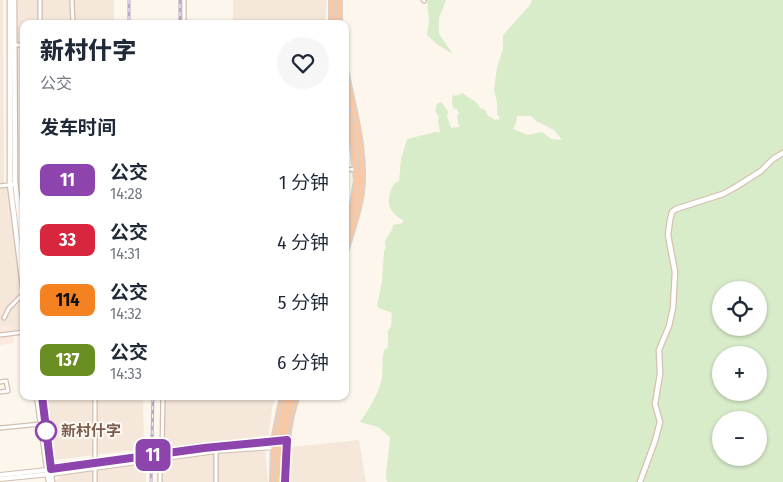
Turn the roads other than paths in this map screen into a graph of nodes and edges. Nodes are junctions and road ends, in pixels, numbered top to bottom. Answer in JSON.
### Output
{"nodes":[{"id":1,"x":10,"y":0,"type":"edge"},
{"id":2,"x":14,"y":0,"type":"edge"},
{"id":3,"x":40,"y":0,"type":"edge"},
{"id":4,"x":72,"y":0,"type":"edge"},
{"id":5,"x":184,"y":0,"type":"edge"},
{"id":6,"x":332,"y":0,"type":"edge"},
{"id":7,"x":339,"y":0,"type":"edge"},
{"id":8,"x":40,"y":20,"type":"edge"},
{"id":9,"x":73,"y":20,"type":"edge"},
{"id":10,"x":184,"y":20,"type":"edge"},
{"id":11,"x":332,"y":20,"type":"edge"},
{"id":12,"x":339,"y":20,"type":"edge"},
{"id":13,"x":14,"y":45,"type":"junction"},
{"id":14,"x":20,"y":45,"type":"edge"},
{"id":15,"x":349,"y":91,"type":"edge"},
{"id":16,"x":349,"y":120,"type":"edge"},
{"id":17,"x":783,"y":153,"type":"edge"},
{"id":18,"x":356,"y":169,"type":"junction"},
{"id":19,"x":349,"y":170,"type":"edge"},
{"id":20,"x":13,"y":184,"type":"junction"},
{"id":21,"x":0,"y":186,"type":"edge"},
{"id":22,"x":349,"y":216,"type":"edge"},
{"id":23,"x":20,"y":229,"type":"edge"},
{"id":24,"x":349,"y":239,"type":"edge"},
{"id":25,"x":20,"y":253,"type":"edge"},
{"id":26,"x":20,"y":297,"type":"edge"},
{"id":27,"x":4,"y":318,"type":"dead end"},
{"id":28,"x":20,"y":332,"type":"edge"},
{"id":29,"x":0,"y":335,"type":"edge"},
{"id":30,"x":0,"y":382,"type":"edge"},
{"id":31,"x":0,"y":392,"type":"edge"},
{"id":32,"x":38,"y":400,"type":"edge"},
{"id":33,"x":42,"y":400,"type":"edge"},
{"id":34,"x":95,"y":400,"type":"edge"},
{"id":35,"x":163,"y":400,"type":"edge"},
{"id":36,"x":282,"y":400,"type":"edge"},
{"id":37,"x":288,"y":400,"type":"edge"},
{"id":38,"x":289,"y":400,"type":"edge"},
{"id":39,"x":295,"y":400,"type":"edge"},
{"id":40,"x":41,"y":424,"type":"junction"},
{"id":41,"x":0,"y":428,"type":"edge"},
{"id":42,"x":287,"y":440,"type":"junction"},
{"id":43,"x":274,"y":443,"type":"junction"},
{"id":44,"x":287,"y":446,"type":"junction"},
{"id":45,"x":216,"y":451,"type":"junction"},
{"id":46,"x":161,"y":456,"type":"junction"},
{"id":47,"x":95,"y":465,"type":"junction"},
{"id":48,"x":49,"y":472,"type":"junction"},
{"id":49,"x":0,"y":475,"type":"edge"},
{"id":50,"x":0,"y":479,"type":"edge"},
{"id":51,"x":50,"y":482,"type":"edge"},
{"id":52,"x":95,"y":482,"type":"edge"},
{"id":53,"x":160,"y":482,"type":"edge"},
{"id":54,"x":216,"y":482,"type":"edge"},
{"id":55,"x":273,"y":482,"type":"edge"},
{"id":56,"x":278,"y":482,"type":"edge"},
{"id":57,"x":283,"y":482,"type":"edge"},
{"id":58,"x":640,"y":482,"type":"edge"}],
"edges":[{"from":1,"to":20,"type":"main road"},
{"from":2,"to":13,"type":"main road"},
{"from":3,"to":8,"type":"street"},
{"from":4,"to":9,"type":"street"},
{"from":5,"to":10,"type":"street"},
{"from":6,"to":11,"type":"highway"},
{"from":7,"to":12,"type":"highway"},
{"from":13,"to":14,"type":"street"},
{"from":13,"to":20,"type":"main road"},
{"from":15,"to":24,"type":"highway"},
{"from":16,"to":18,"type":"highway"},
{"from":17,"to":58,"type":"main road"},
{"from":18,"to":19,"type":"street"},
{"from":18,"to":22,"type":"highway"},
{"from":20,"to":21,"type":"street"},
{"from":20,"to":23,"type":"main road"},
{"from":20,"to":25,"type":"main road"},
{"from":26,"to":27,"type":"street"},
{"from":28,"to":29,"type":"street"},
{"from":30,"to":31,"type":"street"},
{"from":32,"to":40,"type":"main road"},
{"from":33,"to":48,"type":"main road"},
{"from":34,"to":47,"type":"street"},
{"from":35,"to":46,"type":"street"},
{"from":36,"to":43,"type":"highway"},
{"from":37,"to":56,"type":"highway","bridge":true},
{"from":38,"to":57,"type":"highway","bridge":true},
{"from":39,"to":42,"type":"highway"},
{"from":40,"to":41,"type":"street"},
{"from":40,"to":48,"type":"main road"},
{"from":42,"to":43,"type":"street"},
{"from":42,"to":44,"type":"highway"},
{"from":43,"to":44,"type":"street"},
{"from":43,"to":45,"type":"street"},
{"from":43,"to":46,"type":"street"},
{"from":43,"to":55,"type":"highway"},
{"from":44,"to":57,"type":"highway"},
{"from":45,"to":46,"type":"street"},
{"from":45,"to":54,"type":"street"},
{"from":46,"to":47,"type":"street"},
{"from":46,"to":53,"type":"street"},
{"from":47,"to":48,"type":"street"},
{"from":47,"to":52,"type":"street"},
{"from":48,"to":49,"type":"street"},
{"from":48,"to":50,"type":"street"},
{"from":48,"to":51,"type":"main road"}]}
